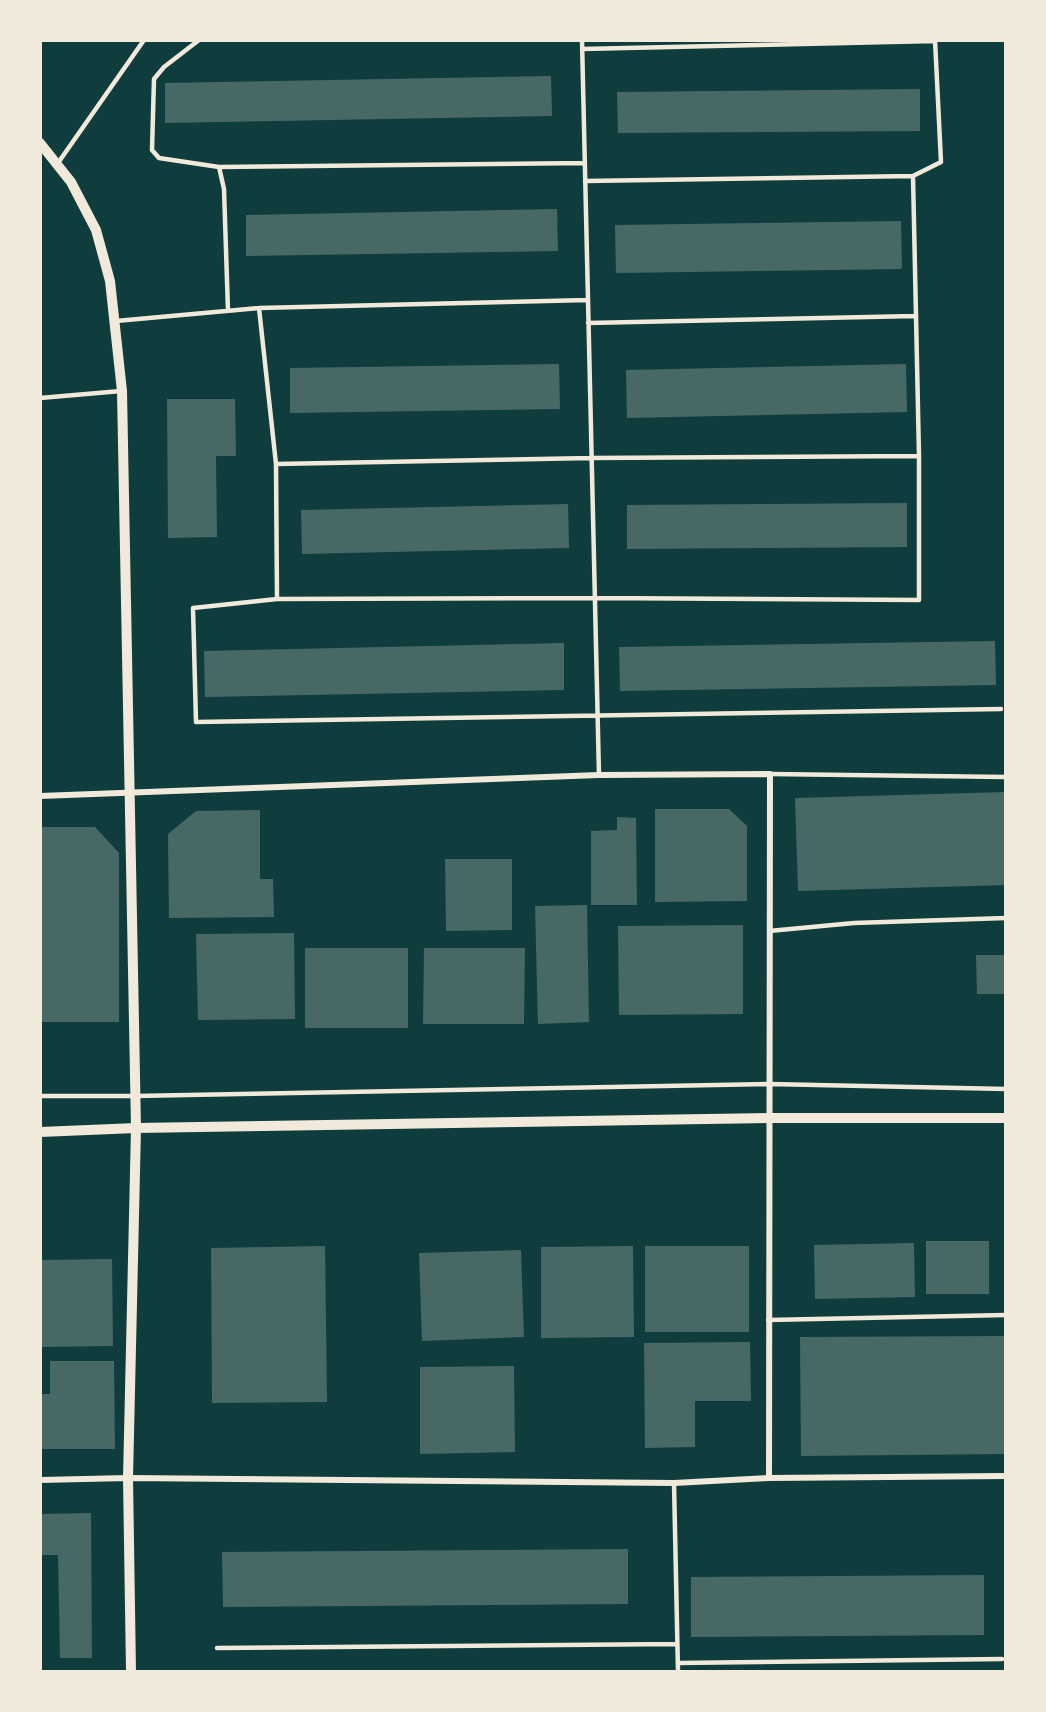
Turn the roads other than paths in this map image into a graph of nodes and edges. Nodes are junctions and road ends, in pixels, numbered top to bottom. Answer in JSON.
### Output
{"nodes":[{"id":1,"x":144,"y":40,"type":"edge"},
{"id":2,"x":199,"y":40,"type":"edge"},
{"id":3,"x":582,"y":40,"type":"edge"},
{"id":4,"x":935,"y":41,"type":"edge"},
{"id":5,"x":582,"y":49,"type":"junction"},
{"id":6,"x":40,"y":143,"type":"edge"},
{"id":7,"x":58,"y":163,"type":"junction"},
{"id":8,"x":585,"y":164,"type":"junction"},
{"id":9,"x":219,"y":166,"type":"junction"},
{"id":10,"x":913,"y":176,"type":"junction"},
{"id":11,"x":585,"y":181,"type":"junction"},
{"id":12,"x":588,"y":300,"type":"junction"},
{"id":13,"x":259,"y":308,"type":"junction"},
{"id":14,"x":228,"y":311,"type":"junction"},
{"id":15,"x":915,"y":316,"type":"junction"},
{"id":16,"x":116,"y":321,"type":"junction"},
{"id":17,"x":588,"y":323,"type":"junction"},
{"id":18,"x":122,"y":391,"type":"junction"},
{"id":19,"x":40,"y":398,"type":"edge"},
{"id":20,"x":919,"y":456,"type":"junction"},
{"id":21,"x":591,"y":458,"type":"junction"},
{"id":22,"x":276,"y":464,"type":"junction"},
{"id":23,"x":594,"y":598,"type":"junction"},
{"id":24,"x":277,"y":599,"type":"junction"},
{"id":25,"x":1001,"y":709,"type":"dead end"},
{"id":26,"x":597,"y":715,"type":"junction"},
{"id":27,"x":770,"y":774,"type":"junction"},
{"id":28,"x":599,"y":775,"type":"junction"},
{"id":29,"x":1005,"y":777,"type":"edge"},
{"id":30,"x":130,"y":792,"type":"junction"},
{"id":31,"x":40,"y":796,"type":"edge"},
{"id":32,"x":1005,"y":918,"type":"edge"},
{"id":33,"x":769,"y":931,"type":"junction"},
{"id":34,"x":769,"y":1084,"type":"junction"},
{"id":35,"x":1005,"y":1089,"type":"edge"},
{"id":36,"x":40,"y":1096,"type":"edge"},
{"id":37,"x":135,"y":1096,"type":"junction"},
{"id":38,"x":770,"y":1118,"type":"junction"},
{"id":39,"x":1005,"y":1118,"type":"edge"},
{"id":40,"x":136,"y":1128,"type":"junction"},
{"id":41,"x":40,"y":1132,"type":"edge"},
{"id":42,"x":1005,"y":1315,"type":"edge"},
{"id":43,"x":768,"y":1320,"type":"junction"},
{"id":44,"x":1005,"y":1476,"type":"edge"},
{"id":45,"x":128,"y":1478,"type":"junction"},
{"id":46,"x":769,"y":1478,"type":"junction"},
{"id":47,"x":40,"y":1480,"type":"edge"},
{"id":48,"x":674,"y":1483,"type":"junction"},
{"id":49,"x":677,"y":1644,"type":"junction"},
{"id":50,"x":217,"y":1648,"type":"dead end"},
{"id":51,"x":1002,"y":1659,"type":"dead end"},
{"id":52,"x":678,"y":1663,"type":"junction"},
{"id":53,"x":131,"y":1671,"type":"edge"},
{"id":54,"x":678,"y":1671,"type":"edge"}],
"edges":[{"from":1,"to":7,"type":"lane"},
{"from":2,"to":9,"type":"lane"},
{"from":3,"to":5,"type":"lane"},
{"from":4,"to":5,"type":"lane"},
{"from":4,"to":10,"type":"lane"},
{"from":5,"to":8,"type":"lane"},
{"from":6,"to":7,"type":"street"},
{"from":7,"to":16,"type":"street"},
{"from":8,"to":9,"type":"lane"},
{"from":8,"to":11,"type":"lane"},
{"from":9,"to":14,"type":"lane"},
{"from":10,"to":11,"type":"lane"},
{"from":10,"to":15,"type":"lane"},
{"from":11,"to":12,"type":"lane"},
{"from":12,"to":13,"type":"lane"},
{"from":12,"to":17,"type":"lane"},
{"from":13,"to":14,"type":"lane"},
{"from":13,"to":22,"type":"lane"},
{"from":14,"to":16,"type":"lane"},
{"from":15,"to":17,"type":"lane"},
{"from":15,"to":20,"type":"lane"},
{"from":16,"to":18,"type":"street"},
{"from":17,"to":21,"type":"lane"},
{"from":18,"to":19,"type":"lane"},
{"from":18,"to":30,"type":"street"},
{"from":20,"to":21,"type":"lane"},
{"from":20,"to":23,"type":"lane"},
{"from":21,"to":22,"type":"lane"},
{"from":21,"to":23,"type":"lane"},
{"from":22,"to":24,"type":"lane"},
{"from":23,"to":24,"type":"lane"},
{"from":23,"to":26,"type":"lane"},
{"from":24,"to":26,"type":"lane"},
{"from":25,"to":26,"type":"lane"},
{"from":26,"to":28,"type":"lane"},
{"from":27,"to":28,"type":"street"},
{"from":27,"to":29,"type":"lane"},
{"from":27,"to":33,"type":"street"},
{"from":28,"to":30,"type":"street"},
{"from":30,"to":31,"type":"street"},
{"from":30,"to":37,"type":"street"},
{"from":32,"to":33,"type":"lane"},
{"from":33,"to":34,"type":"street"},
{"from":34,"to":35,"type":"lane"},
{"from":34,"to":37,"type":"lane"},
{"from":34,"to":38,"type":"street"},
{"from":36,"to":37,"type":"lane"},
{"from":37,"to":40,"type":"street"},
{"from":38,"to":39,"type":"street"},
{"from":38,"to":40,"type":"street"},
{"from":38,"to":43,"type":"street"},
{"from":40,"to":41,"type":"street"},
{"from":40,"to":45,"type":"street"},
{"from":42,"to":43,"type":"lane"},
{"from":43,"to":46,"type":"street"},
{"from":44,"to":46,"type":"street"},
{"from":45,"to":47,"type":"street"},
{"from":45,"to":48,"type":"street"},
{"from":45,"to":53,"type":"street"},
{"from":46,"to":48,"type":"street"},
{"from":48,"to":49,"type":"lane"},
{"from":49,"to":50,"type":"lane"},
{"from":49,"to":52,"type":"lane"},
{"from":51,"to":52,"type":"lane"},
{"from":52,"to":54,"type":"lane"}]}
